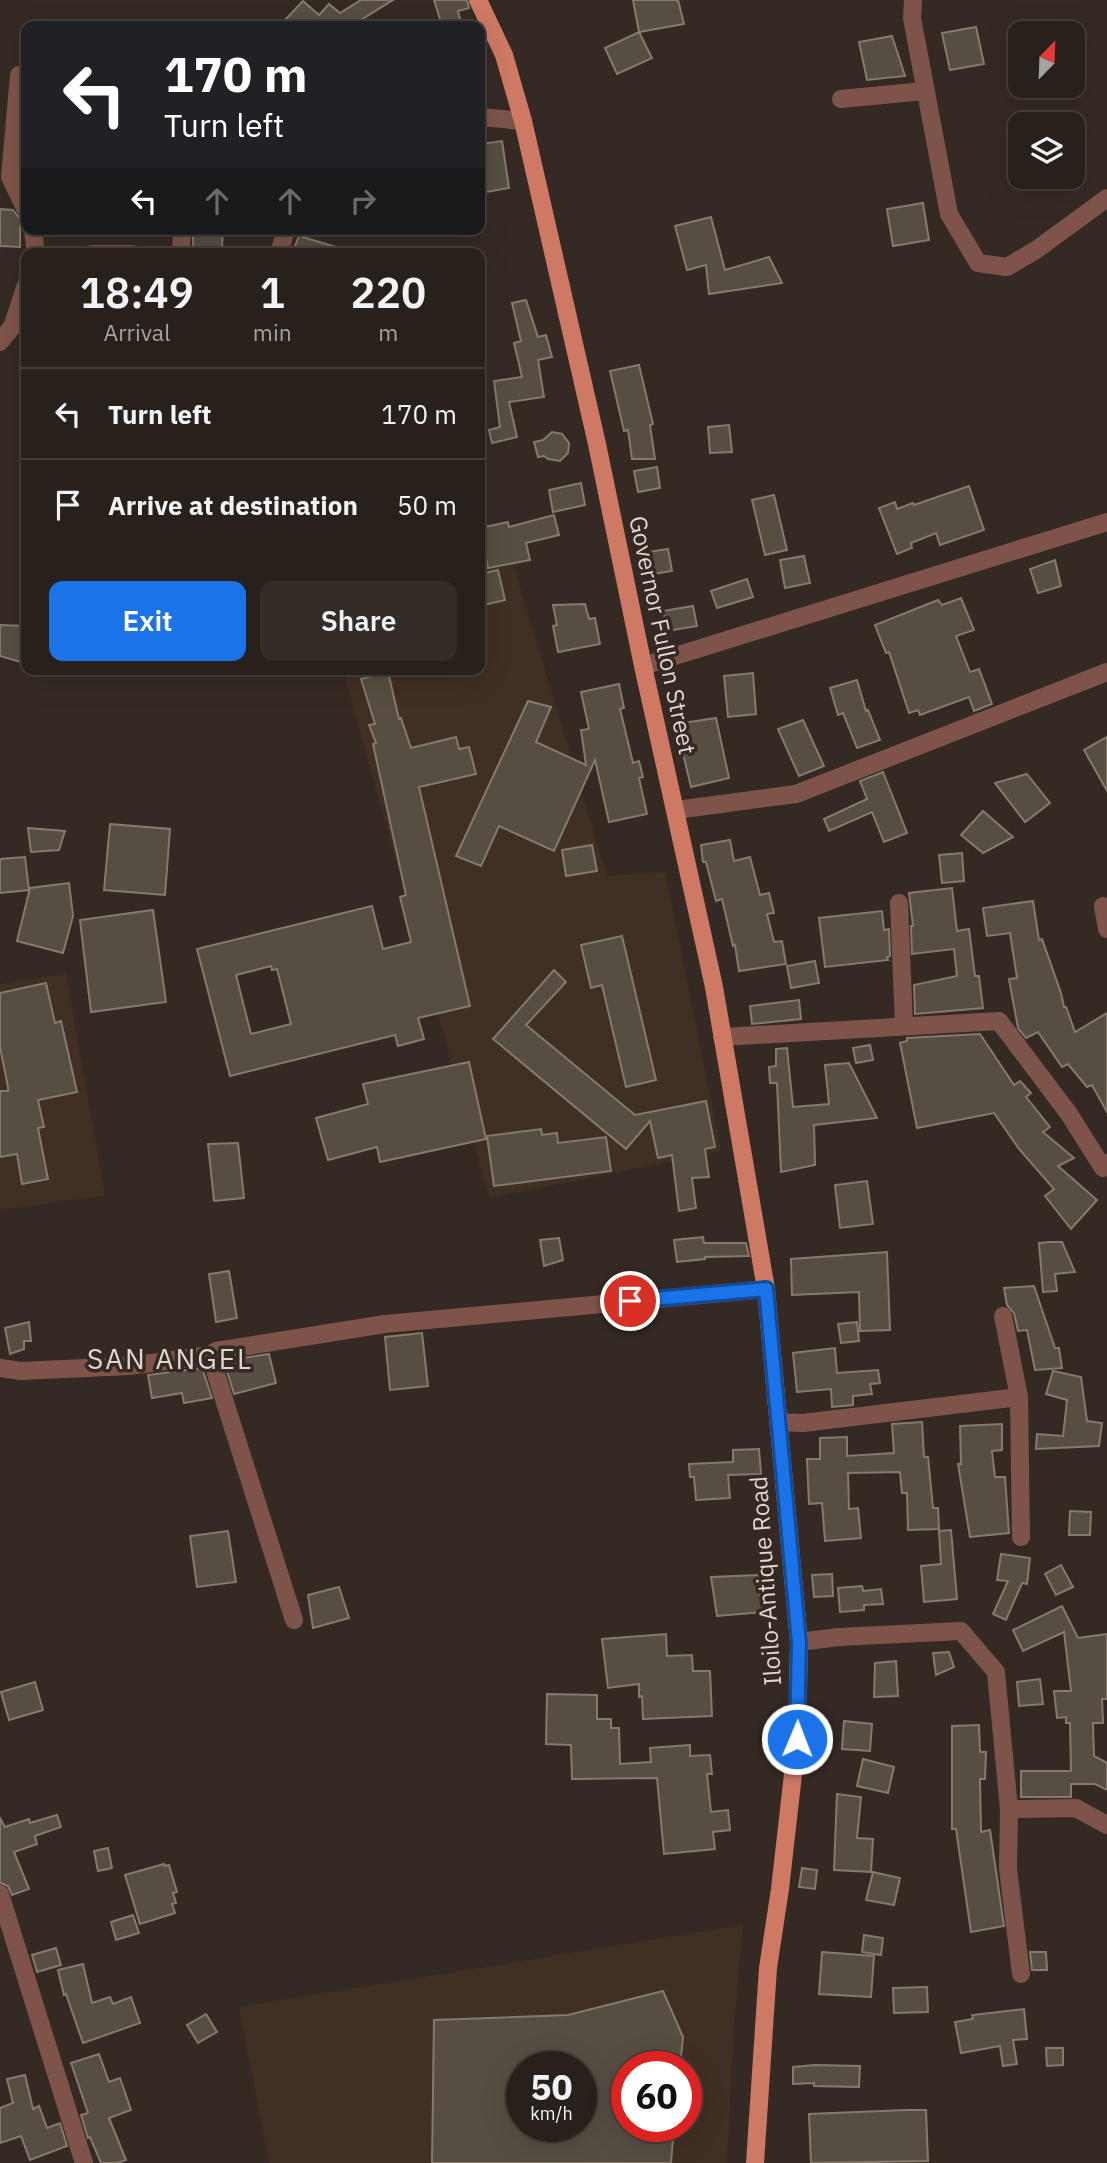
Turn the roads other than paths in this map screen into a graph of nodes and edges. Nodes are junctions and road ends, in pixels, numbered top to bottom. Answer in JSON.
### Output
{"nodes":[{"id":1,"x":478,"y":0,"type":"edge"},
{"id":2,"x":913,"y":0,"type":"edge"},
{"id":3,"x":21,"y":75,"type":"edge"},
{"id":4,"x":924,"y":91,"type":"junction"},
{"id":5,"x":841,"y":99,"type":"dead end"},
{"id":6,"x":485,"y":117,"type":"edge"},
{"id":7,"x":523,"y":121,"type":"junction"},
{"id":8,"x":1107,"y":198,"type":"edge"},
{"id":9,"x":21,"y":199,"type":"edge"},
{"id":10,"x":21,"y":300,"type":"edge"},
{"id":11,"x":0,"y":342,"type":"edge"},
{"id":12,"x":1107,"y":522,"type":"edge"},
{"id":13,"x":643,"y":666,"type":"junction"},
{"id":14,"x":1105,"y":676,"type":"edge"},
{"id":15,"x":676,"y":810,"type":"junction"},
{"id":16,"x":900,"y":903,"type":"dead end"},
{"id":17,"x":1103,"y":906,"type":"dead end"},
{"id":18,"x":1107,"y":929,"type":"edge"},
{"id":19,"x":904,"y":1025,"type":"junction"},
{"id":20,"x":722,"y":1037,"type":"junction"},
{"id":21,"x":1107,"y":1163,"type":"edge"},
{"id":22,"x":766,"y":1289,"type":"junction"},
{"id":23,"x":1003,"y":1316,"type":"dead end"},
{"id":24,"x":210,"y":1355,"type":"junction"},
{"id":25,"x":0,"y":1368,"type":"edge"},
{"id":26,"x":1018,"y":1397,"type":"junction"},
{"id":27,"x":778,"y":1422,"type":"junction"},
{"id":28,"x":1021,"y":1537,"type":"dead end"},
{"id":29,"x":295,"y":1620,"type":"dead end"},
{"id":30,"x":799,"y":1642,"type":"junction"},
{"id":31,"x":1009,"y":1810,"type":"junction"},
{"id":32,"x":1107,"y":1825,"type":"edge"},
{"id":33,"x":0,"y":1894,"type":"edge"},
{"id":34,"x":1021,"y":1974,"type":"dead end"},
{"id":35,"x":84,"y":2163,"type":"edge"},
{"id":36,"x":755,"y":2163,"type":"edge"}],
"edges":[{"from":1,"to":7,"type":"main road","name":"Governor Fullon Street"},
{"from":2,"to":4,"type":"street"},
{"from":3,"to":9,"type":"street"},
{"from":4,"to":5,"type":"street"},
{"from":4,"to":8,"type":"street"},
{"from":6,"to":7,"type":"street"},
{"from":7,"to":13,"type":"main road","name":"Governor Fullon Street"},
{"from":10,"to":11,"type":"street"},
{"from":12,"to":13,"type":"street"},
{"from":13,"to":15,"type":"main road","name":"Governor Fullon Street"},
{"from":14,"to":15,"type":"street"},
{"from":15,"to":20,"type":"main road","name":"Governor Fullon Street"},
{"from":16,"to":19,"type":"street"},
{"from":17,"to":18,"type":"street"},
{"from":19,"to":20,"type":"street"},
{"from":19,"to":21,"type":"street"},
{"from":20,"to":22,"type":"main road","name":"Governor Fullon Street"},
{"from":22,"to":24,"type":"street"},
{"from":22,"to":27,"type":"main road","name":"Iloilo-Antique Road"},
{"from":23,"to":26,"type":"street"},
{"from":24,"to":25,"type":"street"},
{"from":24,"to":29,"type":"street"},
{"from":26,"to":27,"type":"street"},
{"from":26,"to":28,"type":"street"},
{"from":27,"to":30,"type":"main road","name":"Iloilo-Antique Road"},
{"from":30,"to":31,"type":"street"},
{"from":30,"to":36,"type":"main road","name":"Iloilo-Antique Road"},
{"from":31,"to":32,"type":"street"},
{"from":31,"to":34,"type":"street"},
{"from":33,"to":35,"type":"street"}]}
